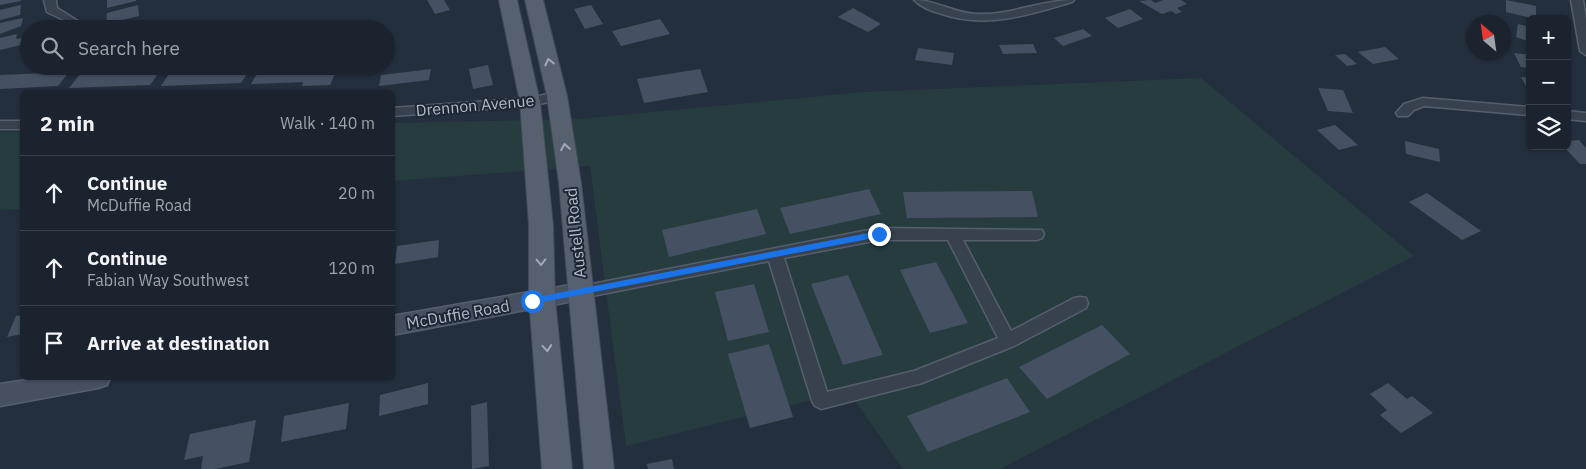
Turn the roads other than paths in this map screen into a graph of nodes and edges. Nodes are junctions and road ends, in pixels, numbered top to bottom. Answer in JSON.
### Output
{"nodes":[{"id":1,"x":50,"y":0,"type":"edge"},
{"id":2,"x":508,"y":0,"type":"edge"},
{"id":3,"x":534,"y":0,"type":"edge"},
{"id":4,"x":920,"y":0,"type":"edge"},
{"id":5,"x":1068,"y":0,"type":"edge"},
{"id":6,"x":1577,"y":0,"type":"edge"},
{"id":7,"x":69,"y":20,"type":"edge"},
{"id":8,"x":1586,"y":51,"type":"edge"},
{"id":9,"x":558,"y":103,"type":"junction"},
{"id":10,"x":530,"y":107,"type":"junction"},
{"id":11,"x":1526,"y":111,"type":"edge"},
{"id":12,"x":395,"y":112,"type":"edge"},
{"id":13,"x":1403,"y":113,"type":"dead end"},
{"id":14,"x":1571,"y":116,"type":"edge"},
{"id":15,"x":1586,"y":118,"type":"edge"},
{"id":16,"x":0,"y":125,"type":"edge"},
{"id":17,"x":20,"y":125,"type":"edge"},
{"id":18,"x":953,"y":234,"type":"junction"},
{"id":19,"x":1037,"y":234,"type":"dead end"},
{"id":20,"x":775,"y":254,"type":"junction"},
{"id":21,"x":582,"y":292,"type":"junction"},
{"id":22,"x":542,"y":299,"type":"junction"},
{"id":23,"x":1080,"y":304,"type":"dead end"},
{"id":24,"x":395,"y":325,"type":"edge"},
{"id":25,"x":1008,"y":341,"type":"junction"},
{"id":26,"x":86,"y":380,"type":"edge"},
{"id":27,"x":0,"y":395,"type":"edge"},
{"id":28,"x":557,"y":469,"type":"edge"},
{"id":29,"x":599,"y":469,"type":"edge"}],
"edges":[{"from":1,"to":7,"type":"street"},
{"from":2,"to":10,"type":"main road","name":"Austell Road"},
{"from":9,"to":3,"type":"main road","name":"Austell Road","one_way":true},
{"from":4,"to":5,"type":"street"},
{"from":6,"to":8,"type":"street"},
{"from":9,"to":10,"type":"street","name":"Drennon Avenue"},
{"from":21,"to":9,"type":"main road","name":"Austell Road","one_way":true},
{"from":10,"to":12,"type":"street","name":"Drennon Avenue"},
{"from":10,"to":22,"type":"main road","name":"Austell Road","one_way":true},
{"from":11,"to":13,"type":"street"},
{"from":14,"to":15,"type":"street"},
{"from":16,"to":17,"type":"street"},
{"from":18,"to":19,"type":"street"},
{"from":18,"to":20,"type":"street"},
{"from":18,"to":25,"type":"street"},
{"from":20,"to":21,"type":"street"},
{"from":20,"to":25,"type":"street"},
{"from":21,"to":22,"type":"street","name":"McDuffie Road"},
{"from":21,"to":29,"type":"main road","name":"Austell Road"},
{"from":22,"to":24,"type":"street","name":"McDuffie Road"},
{"from":22,"to":28,"type":"main road","name":"Austell Road","one_way":true},
{"from":23,"to":25,"type":"street"},
{"from":26,"to":27,"type":"street"}]}
